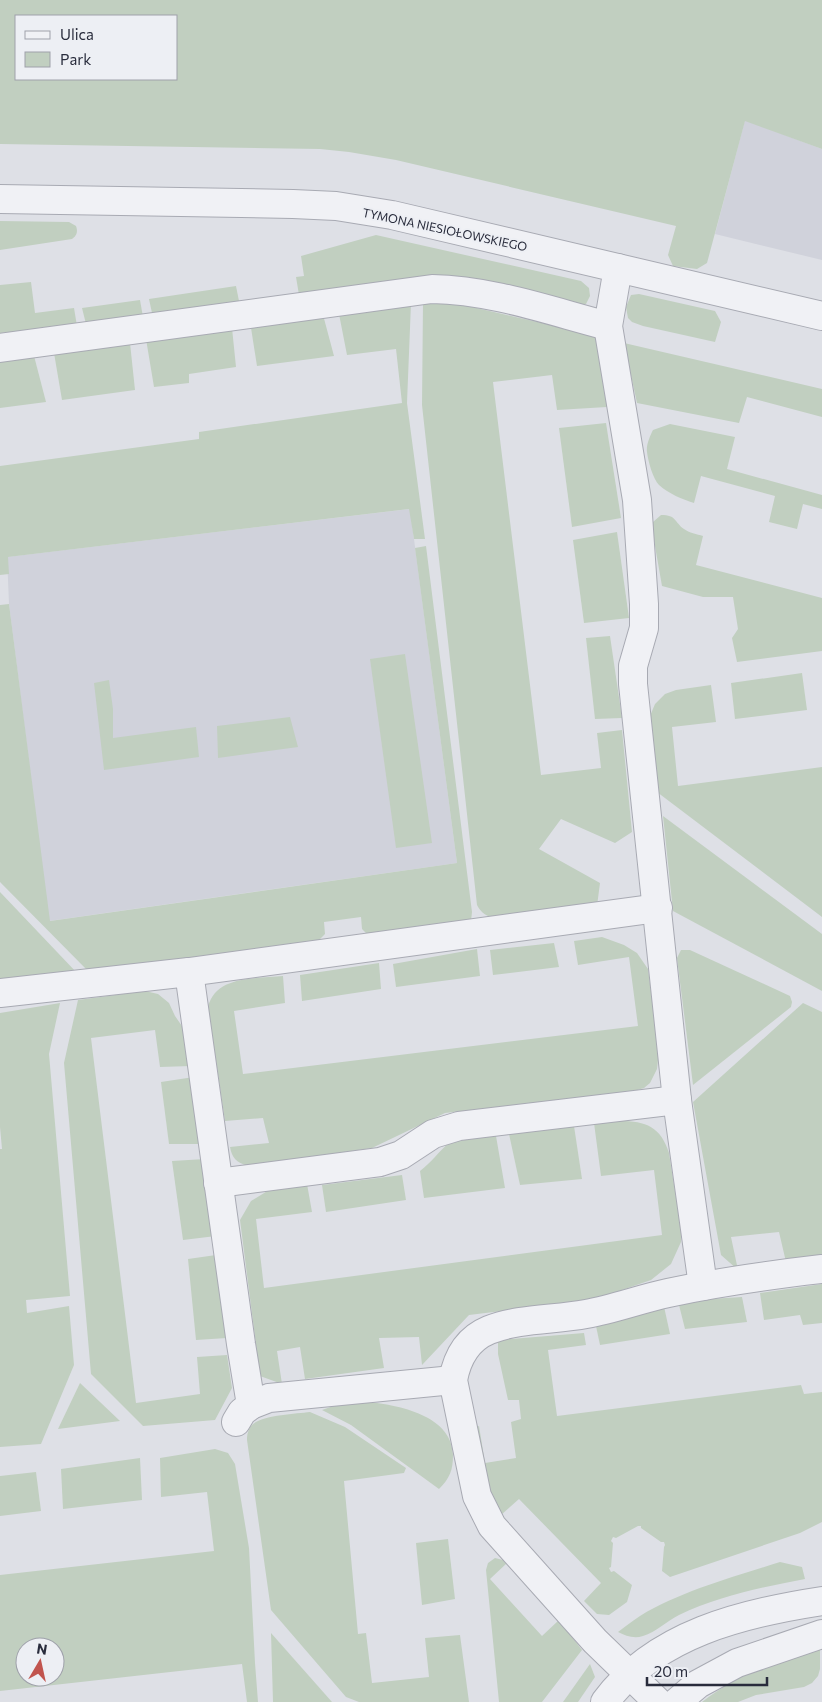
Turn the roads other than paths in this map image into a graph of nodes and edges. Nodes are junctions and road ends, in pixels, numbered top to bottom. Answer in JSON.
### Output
{"nodes":[{"id":1,"x":0,"y":199,"type":"edge"},
{"id":2,"x":618,"y":268,"type":"junction"},
{"id":3,"x":822,"y":316,"type":"edge"},
{"id":4,"x":608,"y":326,"type":"junction"},
{"id":5,"x":0,"y":348,"type":"edge"},
{"id":6,"x":658,"y":908,"type":"junction"},
{"id":7,"x":189,"y":972,"type":"junction"},
{"id":8,"x":0,"y":993,"type":"edge"},
{"id":9,"x":677,"y":1100,"type":"junction"},
{"id":10,"x":218,"y":1183,"type":"junction"},
{"id":11,"x":822,"y":1268,"type":"edge"},
{"id":12,"x":703,"y":1286,"type":"junction"},
{"id":13,"x":453,"y":1380,"type":"junction"},
{"id":14,"x":822,"y":1601,"type":"edge"},
{"id":15,"x":822,"y":1634,"type":"edge"},
{"id":16,"x":629,"y":1674,"type":"junction"},
{"id":17,"x":605,"y":1702,"type":"edge"},
{"id":18,"x":658,"y":1702,"type":"edge"},
{"id":19,"x":677,"y":1702,"type":"edge"}],
"edges":[{"from":1,"to":2,"type":"street","name":"TYMONA NIESIOŁOWSKIEGO"},
{"from":2,"to":3,"type":"street","name":"TYMONA NIESIOŁOWSKIEGO"},
{"from":2,"to":4,"type":"street"},
{"from":4,"to":5,"type":"street"},
{"from":4,"to":6,"type":"street"},
{"from":6,"to":7,"type":"street"},
{"from":6,"to":9,"type":"street"},
{"from":7,"to":8,"type":"street"},
{"from":7,"to":10,"type":"street"},
{"from":9,"to":10,"type":"street"},
{"from":9,"to":12,"type":"street"},
{"from":10,"to":13,"type":"street"},
{"from":11,"to":12,"type":"street"},
{"from":12,"to":13,"type":"street"},
{"from":13,"to":16,"type":"street"},
{"from":14,"to":16,"type":"street"},
{"from":15,"to":19,"type":"street"},
{"from":16,"to":17,"type":"street"},
{"from":16,"to":18,"type":"street"}]}
